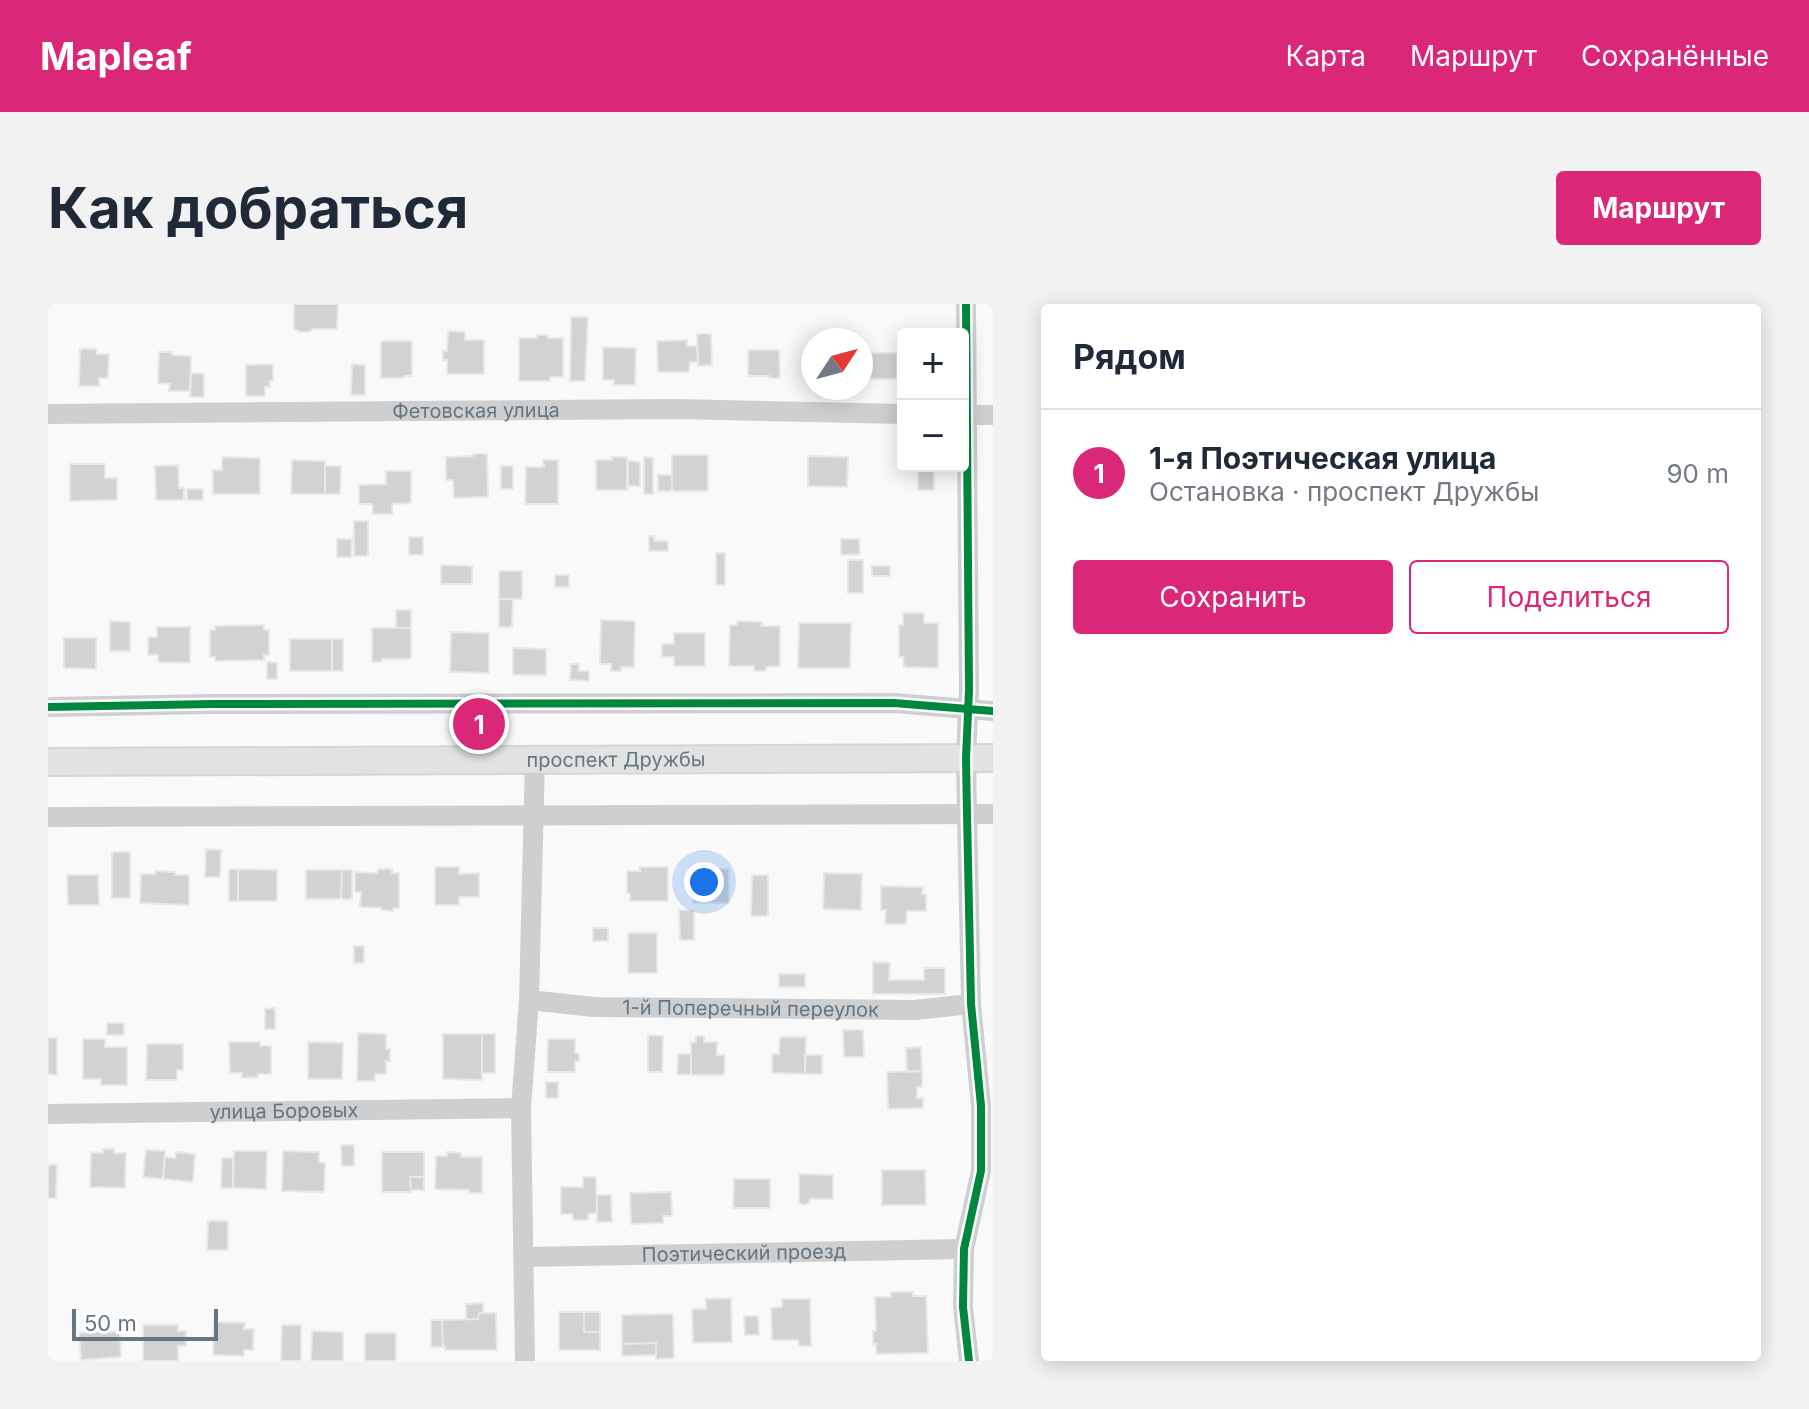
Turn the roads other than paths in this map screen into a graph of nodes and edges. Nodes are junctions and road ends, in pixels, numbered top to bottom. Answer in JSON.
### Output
{"nodes":[{"id":1,"x":966,"y":304,"type":"edge"},
{"id":2,"x":965,"y":400,"type":"edge"},
{"id":3,"x":48,"y":414,"type":"edge"},
{"id":4,"x":897,"y":414,"type":"edge"},
{"id":5,"x":969,"y":415,"type":"edge"},
{"id":6,"x":993,"y":415,"type":"edge"},
{"id":7,"x":966,"y":472,"type":"edge"},
{"id":8,"x":48,"y":707,"type":"edge"},
{"id":9,"x":968,"y":710,"type":"junction"},
{"id":10,"x":993,"y":711,"type":"edge"},
{"id":11,"x":966,"y":758,"type":"junction"},
{"id":12,"x":993,"y":758,"type":"edge"},
{"id":13,"x":535,"y":759,"type":"junction"},
{"id":14,"x":48,"y":762,"type":"edge"},
{"id":15,"x":967,"y":814,"type":"junction"},
{"id":16,"x":993,"y":814,"type":"edge"},
{"id":17,"x":534,"y":815,"type":"junction"},
{"id":18,"x":48,"y":817,"type":"edge"},
{"id":19,"x":529,"y":1000,"type":"junction"},
{"id":20,"x":971,"y":1004,"type":"junction"},
{"id":21,"x":987,"y":1107,"type":"edge"},
{"id":22,"x":521,"y":1108,"type":"junction"},
{"id":23,"x":48,"y":1114,"type":"edge"},
{"id":24,"x":964,"y":1249,"type":"junction"},
{"id":25,"x":524,"y":1257,"type":"junction"},
{"id":26,"x":525,"y":1361,"type":"edge"},
{"id":27,"x":969,"y":1361,"type":"edge"}],
"edges":[{"from":1,"to":2,"type":"street"},
{"from":3,"to":4,"type":"street","name":"Фетовская улица"},
{"from":5,"to":6,"type":"street"},
{"from":7,"to":9,"type":"street"},
{"from":8,"to":9,"type":"street"},
{"from":9,"to":10,"type":"street"},
{"from":9,"to":11,"type":"street"},
{"from":11,"to":12,"type":"main road","name":"проспект Дружбы"},
{"from":11,"to":13,"type":"main road","name":"проспект Дружбы"},
{"from":11,"to":15,"type":"street"},
{"from":13,"to":14,"type":"main road","name":"проспект Дружбы"},
{"from":13,"to":17,"type":"street"},
{"from":15,"to":16,"type":"street"},
{"from":15,"to":17,"type":"street"},
{"from":15,"to":20,"type":"street"},
{"from":17,"to":18,"type":"street"},
{"from":17,"to":19,"type":"street"},
{"from":19,"to":20,"type":"street","name":"1-й Поперечный переулок"},
{"from":19,"to":22,"type":"street"},
{"from":20,"to":21,"type":"street"},
{"from":21,"to":24,"type":"street"},
{"from":22,"to":23,"type":"street","name":"улица Боровых"},
{"from":22,"to":25,"type":"street"},
{"from":24,"to":25,"type":"street","name":"Поэтический проезд"},
{"from":24,"to":27,"type":"street"},
{"from":25,"to":26,"type":"street"}]}
